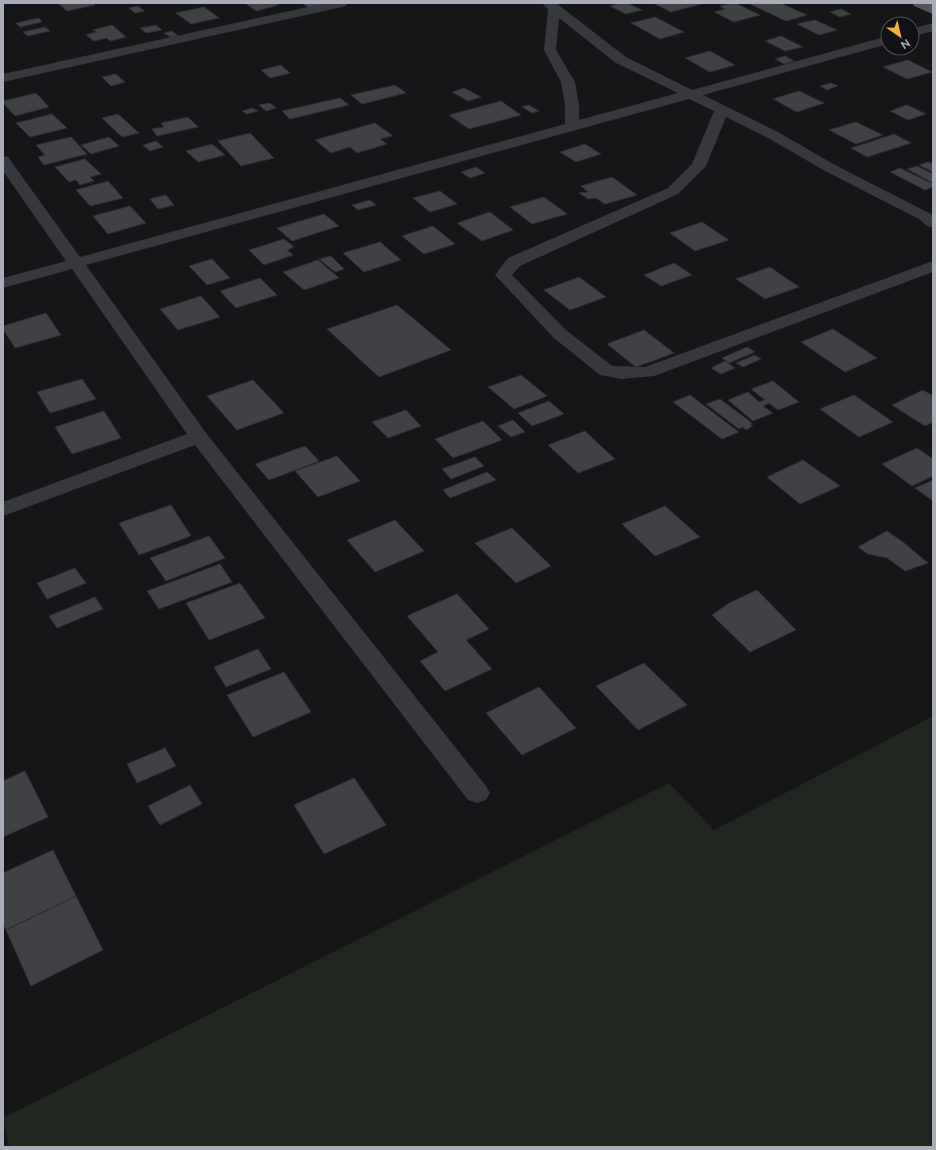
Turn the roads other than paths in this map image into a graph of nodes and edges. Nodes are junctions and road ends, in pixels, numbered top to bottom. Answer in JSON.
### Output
{"nodes":[{"id":1,"x":342,"y":3,"type":"edge"},
{"id":2,"x":918,"y":3,"type":"edge"},
{"id":3,"x":551,"y":6,"type":"edge"},
{"id":4,"x":933,"y":10,"type":"edge"},
{"id":5,"x":933,"y":27,"type":"edge"},
{"id":6,"x":920,"y":31,"type":"edge"},
{"id":7,"x":880,"y":42,"type":"edge"},
{"id":8,"x":3,"y":78,"type":"edge"},
{"id":9,"x":692,"y":94,"type":"junction"},
{"id":10,"x":722,"y":110,"type":"junction"},
{"id":11,"x":572,"y":127,"type":"junction"},
{"id":12,"x":3,"y":160,"type":"edge"},
{"id":13,"x":933,"y":223,"type":"edge"},
{"id":14,"x":76,"y":263,"type":"junction"},
{"id":15,"x":933,"y":266,"type":"edge"},
{"id":16,"x":3,"y":283,"type":"edge"},
{"id":17,"x":200,"y":437,"type":"junction"},
{"id":18,"x":3,"y":509,"type":"edge"},
{"id":19,"x":477,"y":793,"type":"dead end"}],
"edges":[{"from":1,"to":8,"type":"street"},
{"from":2,"to":4,"type":"main road"},
{"from":3,"to":9,"type":"street"},
{"from":3,"to":11,"type":"street"},
{"from":5,"to":6,"type":"street"},
{"from":7,"to":9,"type":"street"},
{"from":9,"to":10,"type":"street"},
{"from":9,"to":11,"type":"street"},
{"from":10,"to":13,"type":"street"},
{"from":10,"to":15,"type":"street"},
{"from":11,"to":14,"type":"street"},
{"from":12,"to":14,"type":"street"},
{"from":14,"to":16,"type":"street"},
{"from":14,"to":17,"type":"street"},
{"from":17,"to":18,"type":"street"},
{"from":17,"to":19,"type":"street"}]}
